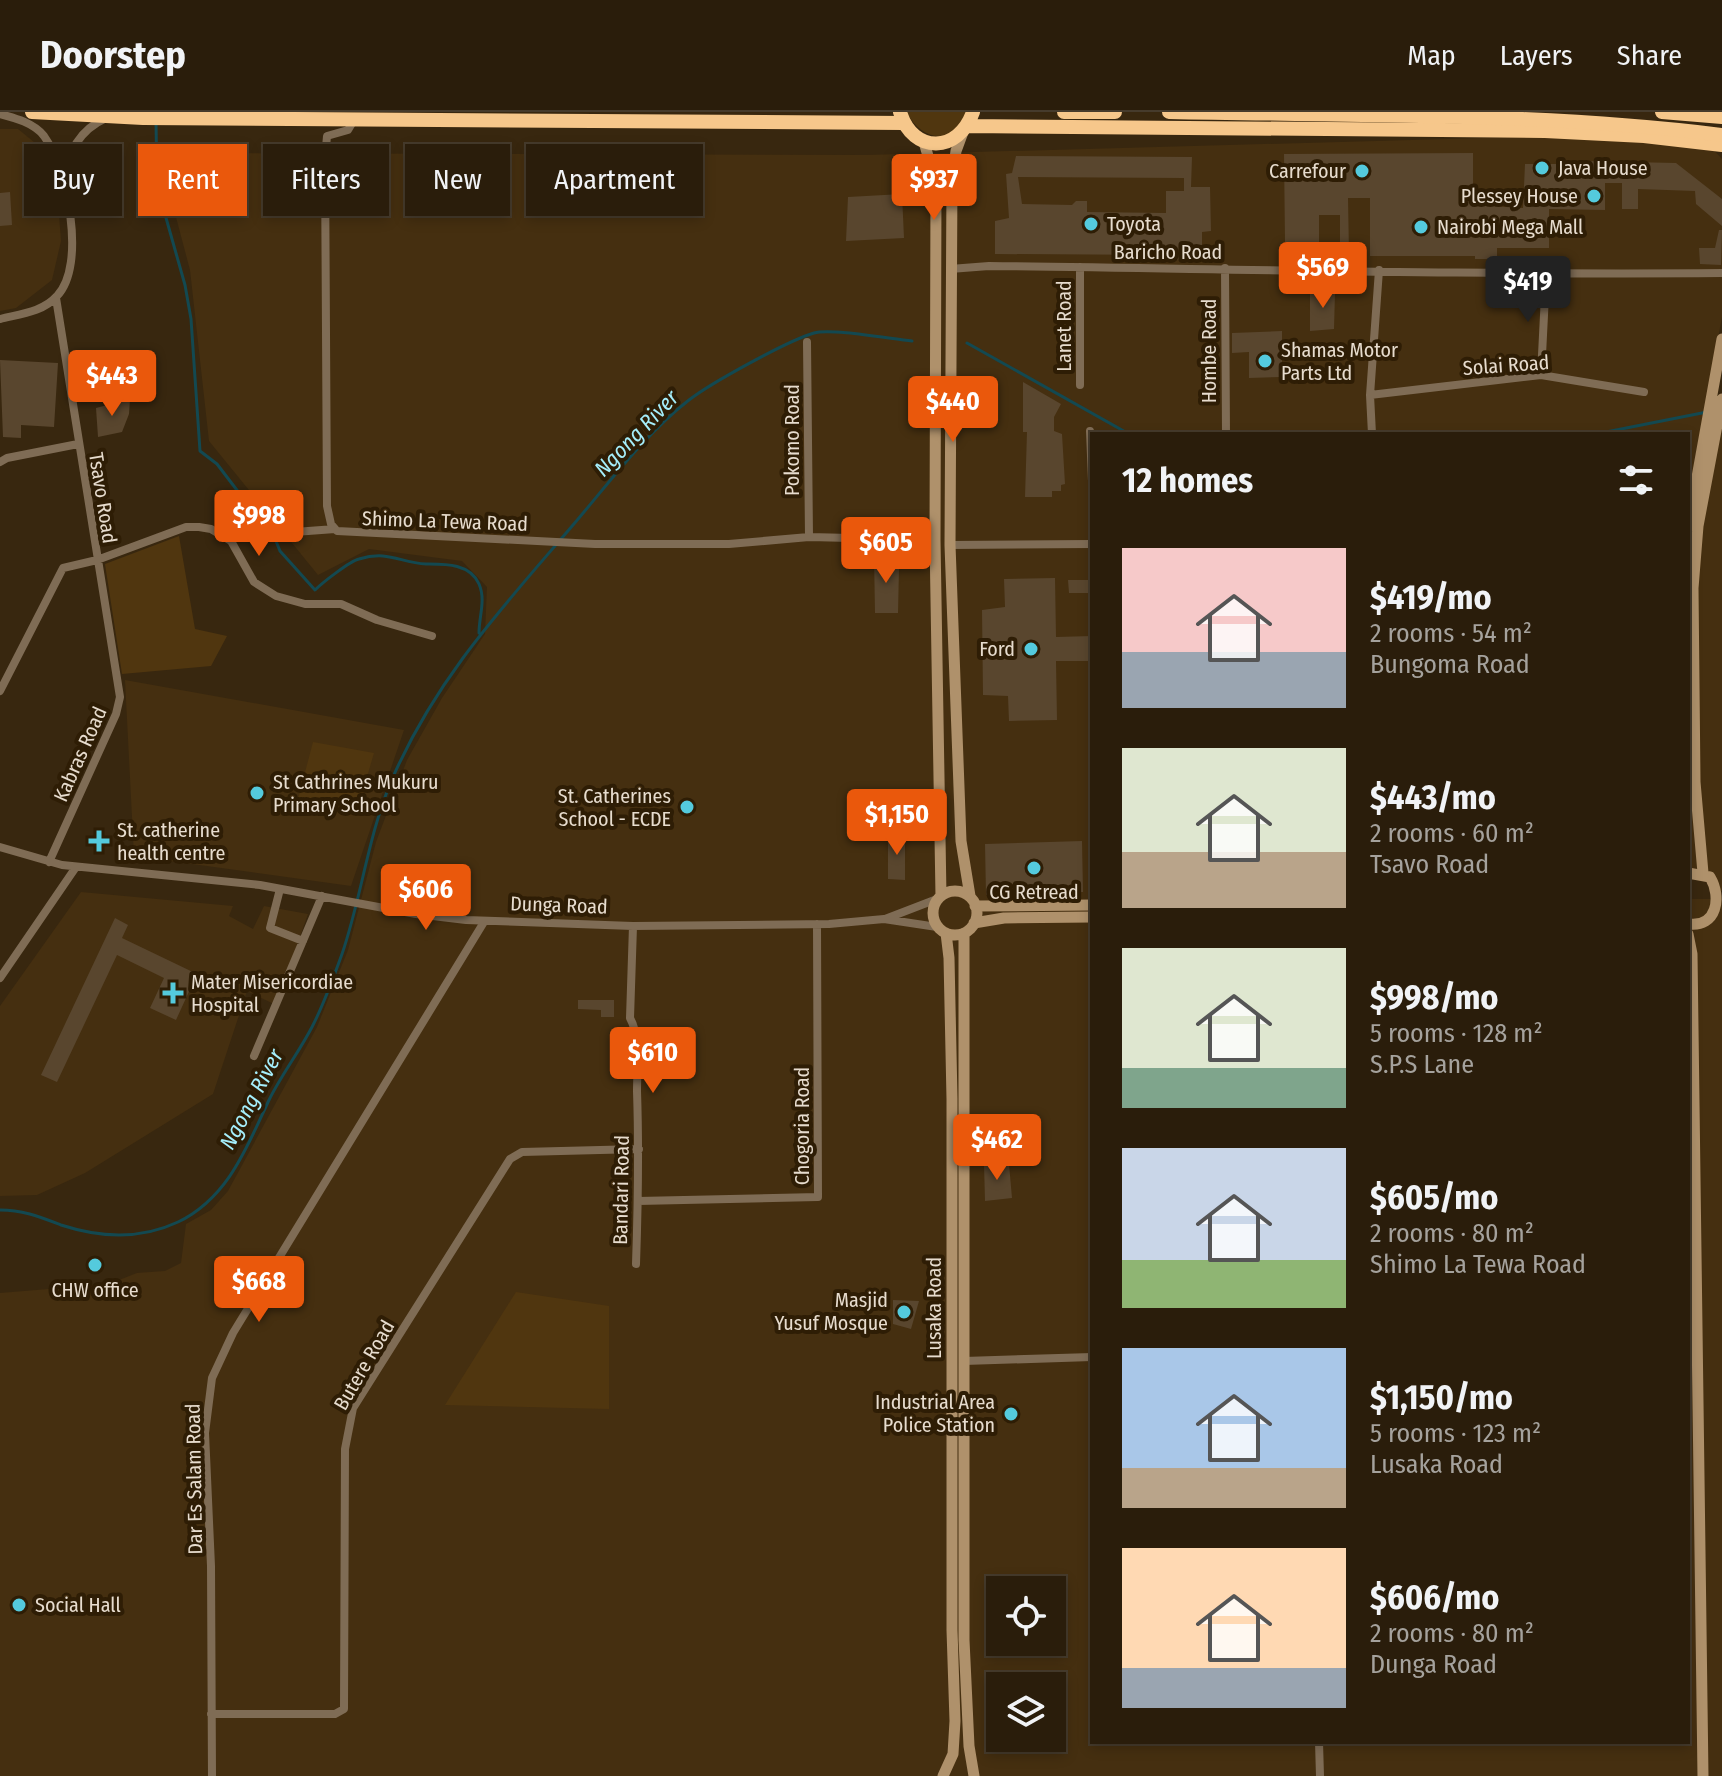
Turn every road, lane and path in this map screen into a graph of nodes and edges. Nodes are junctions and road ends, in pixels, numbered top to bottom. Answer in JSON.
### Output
{"nodes":[{"id":1,"x":32,"y":112,"type":"edge"},
{"id":2,"x":1064,"y":112,"type":"edge"},
{"id":3,"x":1115,"y":112,"type":"edge"},
{"id":4,"x":1169,"y":112,"type":"edge"},
{"id":5,"x":1662,"y":112,"type":"edge"},
{"id":6,"x":1718,"y":112,"type":"edge"},
{"id":7,"x":0,"y":114,"type":"edge"},
{"id":8,"x":112,"y":116,"type":"junction"},
{"id":9,"x":1722,"y":117,"type":"edge"},
{"id":10,"x":902,"y":118,"type":"edge"},
{"id":11,"x":355,"y":119,"type":"junction"},
{"id":12,"x":968,"y":123,"type":"edge"},
{"id":13,"x":1722,"y":137,"type":"edge"},
{"id":14,"x":924,"y":142,"type":"junction"},
{"id":15,"x":47,"y":144,"type":"edge"},
{"id":16,"x":76,"y":144,"type":"edge"},
{"id":17,"x":1722,"y":145,"type":"edge"},
{"id":18,"x":70,"y":216,"type":"edge"},
{"id":19,"x":1080,"y":267,"type":"junction"},
{"id":20,"x":1225,"y":268,"type":"junction"},
{"id":21,"x":950,"y":269,"type":"junction"},
{"id":22,"x":1379,"y":270,"type":"junction"},
{"id":23,"x":1722,"y":273,"type":"edge"},
{"id":24,"x":1546,"y":275,"type":"junction"},
{"id":25,"x":56,"y":298,"type":"junction"},
{"id":26,"x":0,"y":319,"type":"edge"},
{"id":27,"x":1722,"y":339,"type":"edge"},
{"id":28,"x":807,"y":342,"type":"dead end"},
{"id":29,"x":1541,"y":375,"type":"junction"},
{"id":30,"x":1080,"y":385,"type":"dead end"},
{"id":31,"x":1644,"y":392,"type":"dead end"},
{"id":32,"x":1370,"y":395,"type":"junction"},
{"id":33,"x":1722,"y":399,"type":"edge"},
{"id":34,"x":1226,"y":432,"type":"edge"},
{"id":35,"x":1372,"y":432,"type":"edge"},
{"id":36,"x":78,"y":444,"type":"junction"},
{"id":37,"x":0,"y":462,"type":"edge"},
{"id":38,"x":1690,"y":516,"type":"edge"},
{"id":39,"x":335,"y":529,"type":"junction"},
{"id":40,"x":225,"y":537,"type":"junction"},
{"id":41,"x":809,"y":537,"type":"junction"},
{"id":42,"x":935,"y":540,"type":"junction"},
{"id":43,"x":1090,"y":544,"type":"edge"},
{"id":44,"x":950,"y":545,"type":"junction"},
{"id":45,"x":97,"y":560,"type":"junction"},
{"id":46,"x":432,"y":636,"type":"dead end"},
{"id":47,"x":0,"y":691,"type":"edge"},
{"id":48,"x":0,"y":847,"type":"edge"},
{"id":49,"x":49,"y":862,"type":"junction"},
{"id":50,"x":76,"y":867,"type":"junction"},
{"id":51,"x":1690,"y":873,"type":"edge"},
{"id":52,"x":1703,"y":873,"type":"junction"},
{"id":53,"x":280,"y":889,"type":"junction"},
{"id":54,"x":1721,"y":890,"type":"edge"},
{"id":55,"x":322,"y":896,"type":"junction"},
{"id":56,"x":939,"y":898,"type":"junction"},
{"id":57,"x":973,"y":901,"type":"junction"},
{"id":58,"x":1090,"y":905,"type":"edge"},
{"id":59,"x":1090,"y":917,"type":"edge"},
{"id":60,"x":884,"y":919,"type":"junction"},
{"id":61,"x":484,"y":922,"type":"junction"},
{"id":62,"x":974,"y":923,"type":"junction"},
{"id":63,"x":1703,"y":923,"type":"junction"},
{"id":64,"x":817,"y":924,"type":"junction"},
{"id":65,"x":1690,"y":924,"type":"edge"},
{"id":66,"x":633,"y":926,"type":"junction"},
{"id":67,"x":941,"y":930,"type":"junction"},
{"id":68,"x":964,"y":933,"type":"junction"},
{"id":69,"x":303,"y":941,"type":"junction"},
{"id":70,"x":1690,"y":944,"type":"edge"},
{"id":71,"x":1692,"y":954,"type":"junction"},
{"id":72,"x":0,"y":978,"type":"edge"},
{"id":73,"x":254,"y":1056,"type":"dead end"},
{"id":74,"x":639,"y":1149,"type":"junction"},
{"id":75,"x":638,"y":1201,"type":"junction"},
{"id":76,"x":636,"y":1264,"type":"dead end"},
{"id":77,"x":1692,"y":1318,"type":"edge"},
{"id":78,"x":1090,"y":1357,"type":"edge"},
{"id":79,"x":964,"y":1361,"type":"junction"},
{"id":80,"x":211,"y":1714,"type":"junction"},
{"id":81,"x":1319,"y":1744,"type":"edge"},
{"id":82,"x":212,"y":1776,"type":"edge"},
{"id":83,"x":943,"y":1776,"type":"edge"},
{"id":84,"x":974,"y":1776,"type":"edge"},
{"id":85,"x":1320,"y":1776,"type":"edge"},
{"id":86,"x":1703,"y":1776,"type":"edge"}],
"edges":[{"from":1,"to":8,"type":"highway"},
{"from":2,"to":3,"type":"highway"},
{"from":4,"to":13,"type":"highway","bridge":true},
{"from":5,"to":9,"type":"highway","bridge":true},
{"from":6,"to":13,"type":"highway"},
{"from":7,"to":15,"type":"street"},
{"from":8,"to":11,"type":"highway"},
{"from":8,"to":16,"type":"street"},
{"from":10,"to":11,"type":"highway"},
{"from":10,"to":14,"type":"highway"},
{"from":11,"to":39,"type":"street","name":"Shimo La Tewa Road"},
{"from":12,"to":14,"type":"highway"},
{"from":12,"to":17,"type":"highway"},
{"from":12,"to":21,"type":"main road"},
{"from":14,"to":42,"type":"main road"},
{"from":18,"to":25,"type":"street"},
{"from":19,"to":20,"type":"street","name":"Baricho Road"},
{"from":19,"to":21,"type":"street","name":"Baricho Road"},
{"from":19,"to":30,"type":"street","name":"Lanet Road"},
{"from":20,"to":22,"type":"street","name":"Baricho Road"},
{"from":20,"to":34,"type":"street","name":"Hombe Road"},
{"from":21,"to":44,"type":"main road"},
{"from":22,"to":24,"type":"street","name":"Baricho Road"},
{"from":22,"to":32,"type":"street"},
{"from":23,"to":24,"type":"street","name":"Baricho Road"},
{"from":24,"to":29,"type":"street"},
{"from":25,"to":26,"type":"street"},
{"from":25,"to":36,"type":"street","name":"Tsavo Road"},
{"from":27,"to":38,"type":"main road"},
{"from":28,"to":41,"type":"street","name":"Pokomo Road"},
{"from":29,"to":31,"type":"street","name":"Solai Road"},
{"from":29,"to":32,"type":"street","name":"Solai Road"},
{"from":32,"to":35,"type":"street"},
{"from":33,"to":52,"type":"main road"},
{"from":36,"to":37,"type":"street"},
{"from":36,"to":45,"type":"street","name":"Tsavo Road"},
{"from":39,"to":40,"type":"street"},
{"from":39,"to":41,"type":"street","name":"Shimo La Tewa Road"},
{"from":40,"to":45,"type":"street"},
{"from":40,"to":46,"type":"street"},
{"from":41,"to":42,"type":"street","name":"Shimo La Tewa Road"},
{"from":42,"to":56,"type":"main road"},
{"from":43,"to":44,"type":"street"},
{"from":44,"to":57,"type":"main road"},
{"from":45,"to":47,"type":"street"},
{"from":45,"to":49,"type":"street","name":"Kabras Road"},
{"from":48,"to":49,"type":"street","name":"Dunga Road"},
{"from":49,"to":50,"type":"street","name":"Dunga Road"},
{"from":50,"to":53,"type":"street","name":"Dunga Road"},
{"from":50,"to":72,"type":"street"},
{"from":51,"to":52,"type":"main road"},
{"from":52,"to":54,"type":"main road"},
{"from":53,"to":55,"type":"street","name":"Dunga Road"},
{"from":53,"to":69,"type":"street"},
{"from":54,"to":63,"type":"main road"},
{"from":55,"to":61,"type":"street","name":"Dunga Road"},
{"from":55,"to":69,"type":"street"},
{"from":56,"to":57,"type":"main road"},
{"from":56,"to":60,"type":"street","name":"Dunga Road"},
{"from":56,"to":67,"type":"main road"},
{"from":57,"to":58,"type":"main road"},
{"from":57,"to":62,"type":"main road"},
{"from":59,"to":62,"type":"main road"},
{"from":60,"to":64,"type":"street","name":"Dunga Road"},
{"from":60,"to":67,"type":"street","name":"Dunga Road"},
{"from":61,"to":66,"type":"street","name":"Dunga Road"},
{"from":61,"to":80,"type":"street","name":"Dar Es Salam Road"},
{"from":62,"to":68,"type":"main road"},
{"from":63,"to":65,"type":"main road"},
{"from":63,"to":71,"type":"main road"},
{"from":64,"to":66,"type":"street","name":"Dunga Road"},
{"from":64,"to":75,"type":"street","name":"Chogoria Road"},
{"from":66,"to":74,"type":"street","name":"Bandari Road"},
{"from":67,"to":68,"type":"main road"},
{"from":67,"to":83,"type":"main road","name":"Lusaka Road"},
{"from":68,"to":79,"type":"main road","name":"Lusaka Road"},
{"from":69,"to":73,"type":"street"},
{"from":70,"to":71,"type":"main road"},
{"from":71,"to":77,"type":"main road"},
{"from":74,"to":75,"type":"street","name":"Bandari Road"},
{"from":74,"to":80,"type":"street","name":"Butere Road"},
{"from":75,"to":76,"type":"street","name":"Bandari Road"},
{"from":77,"to":86,"type":"main road"},
{"from":78,"to":79,"type":"street"},
{"from":79,"to":84,"type":"main road","name":"Lusaka Road"},
{"from":80,"to":82,"type":"street","name":"Dar Es Salam Road"},
{"from":81,"to":85,"type":"street"}]}
